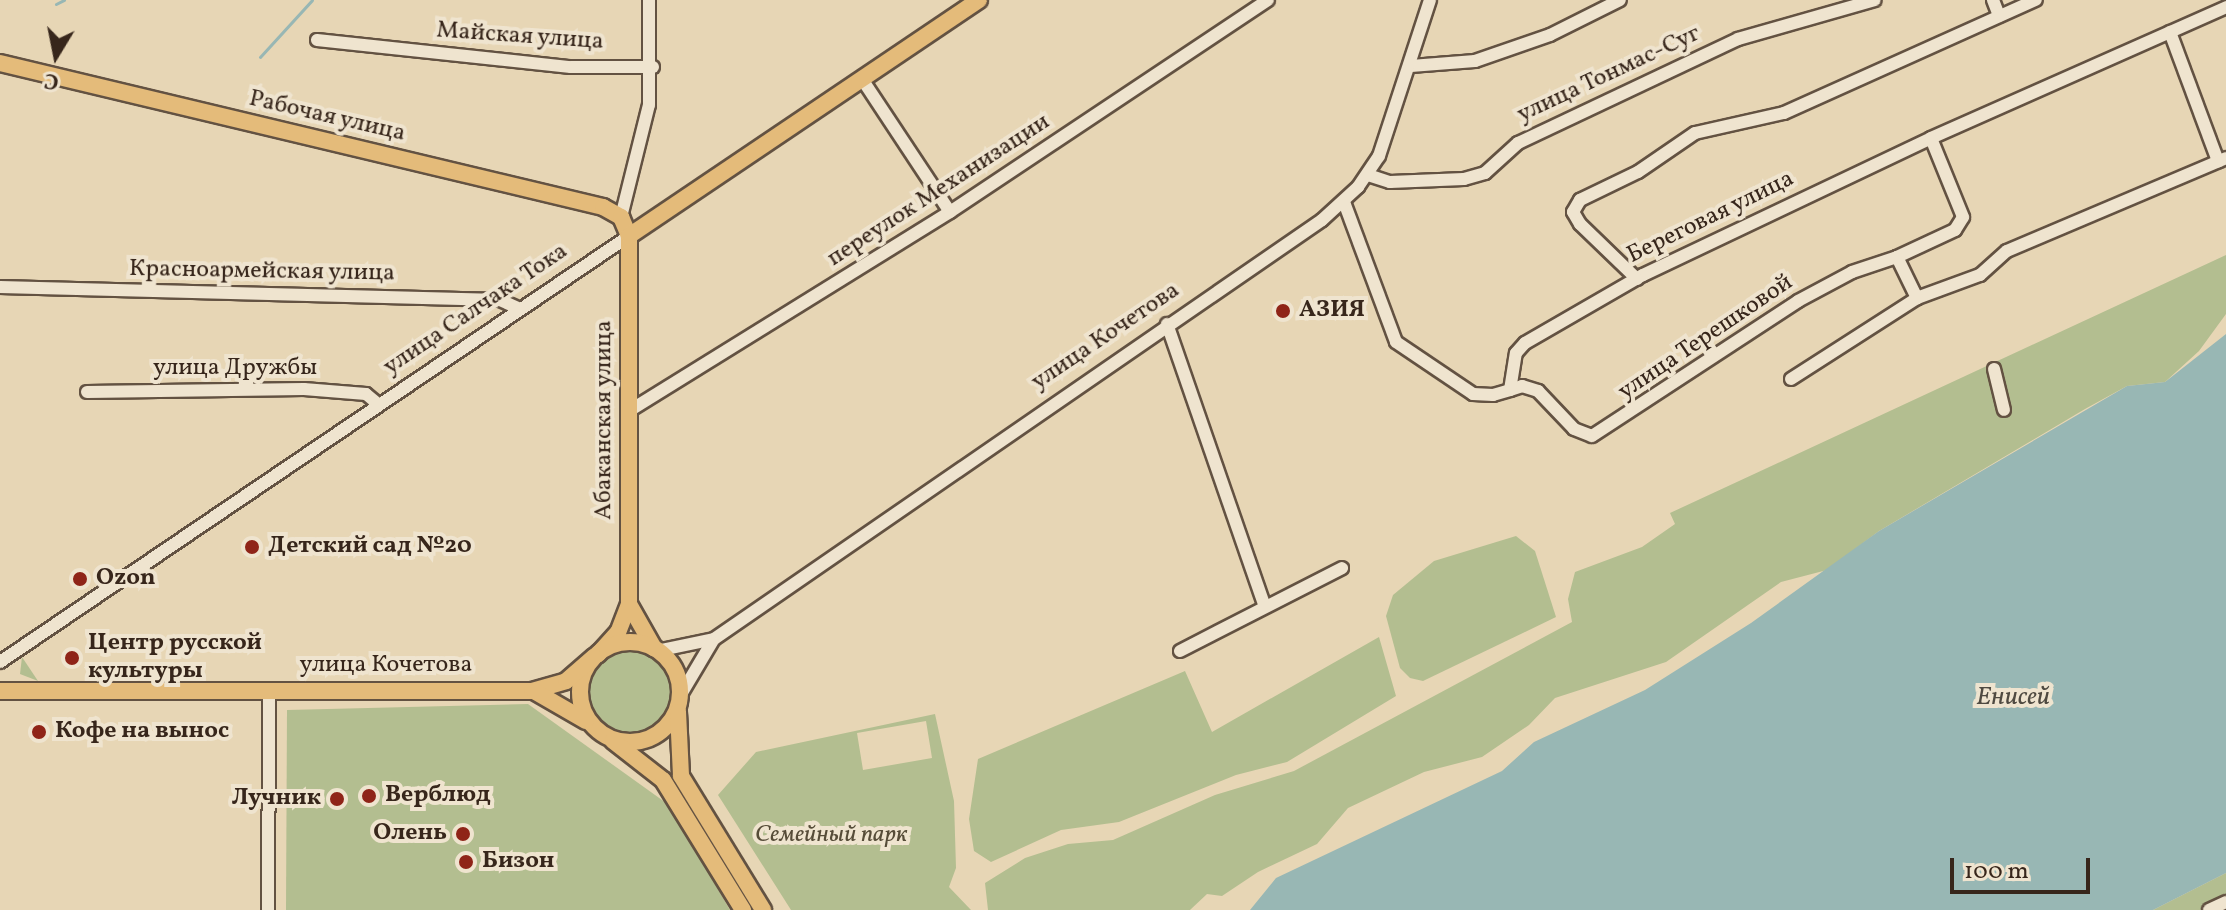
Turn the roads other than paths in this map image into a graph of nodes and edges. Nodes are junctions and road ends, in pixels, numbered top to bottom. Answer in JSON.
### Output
{"nodes":[{"id":1,"x":649,"y":0,"type":"edge"},
{"id":2,"x":979,"y":0,"type":"edge"},
{"id":3,"x":1268,"y":0,"type":"edge"},
{"id":4,"x":1430,"y":0,"type":"edge"},
{"id":5,"x":1620,"y":0,"type":"edge"},
{"id":6,"x":1875,"y":0,"type":"edge"},
{"id":7,"x":1993,"y":0,"type":"edge"},
{"id":8,"x":2036,"y":0,"type":"edge"},
{"id":9,"x":2226,"y":7,"type":"edge"},
{"id":10,"x":1999,"y":16,"type":"junction"},
{"id":11,"x":2170,"y":32,"type":"junction"},
{"id":12,"x":317,"y":40,"type":"dead end"},
{"id":13,"x":0,"y":63,"type":"edge"},
{"id":14,"x":1411,"y":66,"type":"junction"},
{"id":15,"x":653,"y":67,"type":"junction"},
{"id":16,"x":862,"y":79,"type":"junction"},
{"id":17,"x":1931,"y":138,"type":"junction"},
{"id":18,"x":2222,"y":159,"type":"edge"},
{"id":19,"x":1368,"y":175,"type":"junction"},
{"id":20,"x":1344,"y":202,"type":"junction"},
{"id":21,"x":950,"y":212,"type":"junction"},
{"id":22,"x":621,"y":217,"type":"junction"},
{"id":23,"x":629,"y":236,"type":"junction"},
{"id":24,"x":1897,"y":257,"type":"junction"},
{"id":25,"x":1637,"y":279,"type":"junction"},
{"id":26,"x":0,"y":287,"type":"edge"},
{"id":27,"x":1917,"y":298,"type":"junction"},
{"id":28,"x":520,"y":309,"type":"junction"},
{"id":29,"x":1167,"y":324,"type":"junction"},
{"id":30,"x":1994,"y":369,"type":"dead end"},
{"id":31,"x":1791,"y":379,"type":"dead end"},
{"id":32,"x":1510,"y":390,"type":"junction"},
{"id":33,"x":87,"y":392,"type":"dead end"},
{"id":34,"x":379,"y":405,"type":"junction"},
{"id":35,"x":2004,"y":410,"type":"dead end"},
{"id":36,"x":629,"y":411,"type":"junction"},
{"id":37,"x":1342,"y":568,"type":"dead end"},
{"id":38,"x":629,"y":604,"type":"junction"},
{"id":39,"x":1265,"y":607,"type":"junction"},
{"id":40,"x":714,"y":640,"type":"junction"},
{"id":41,"x":656,"y":650,"type":"junction"},
{"id":42,"x":1180,"y":651,"type":"dead end"},
{"id":43,"x":596,"y":656,"type":"junction"},
{"id":44,"x":0,"y":662,"type":"edge"},
{"id":45,"x":0,"y":691,"type":"edge"},
{"id":46,"x":269,"y":691,"type":"junction"},
{"id":47,"x":532,"y":691,"type":"junction"},
{"id":48,"x":679,"y":700,"type":"junction"},
{"id":49,"x":602,"y":734,"type":"junction"},
{"id":50,"x":2226,"y":902,"type":"edge"},
{"id":51,"x":268,"y":910,"type":"edge"},
{"id":52,"x":743,"y":910,"type":"edge"},
{"id":53,"x":763,"y":910,"type":"edge"},
{"id":54,"x":2209,"y":910,"type":"edge"}],
"edges":[{"from":1,"to":15,"type":"street"},
{"from":2,"to":16,"type":"main road","name":"улица Салчака Тока"},
{"from":3,"to":21,"type":"street","name":"переулок Механизации"},
{"from":4,"to":14,"type":"street","name":"улица Кочетова"},
{"from":5,"to":14,"type":"street"},
{"from":6,"to":19,"type":"street","name":"улица Тонмас-Суг"},
{"from":7,"to":10,"type":"street"},
{"from":8,"to":10,"type":"street"},
{"from":9,"to":11,"type":"street","name":"Береговая улица"},
{"from":10,"to":25,"type":"street"},
{"from":11,"to":17,"type":"street","name":"Береговая улица"},
{"from":11,"to":18,"type":"street"},
{"from":12,"to":15,"type":"street","name":"Майская улица"},
{"from":13,"to":22,"type":"main road","name":"Рабочая улица"},
{"from":14,"to":19,"type":"street","name":"улица Кочетова"},
{"from":15,"to":22,"type":"street"},
{"from":16,"to":21,"type":"street"},
{"from":16,"to":23,"type":"main road","name":"улица Салчака Тока"},
{"from":17,"to":24,"type":"street"},
{"from":17,"to":25,"type":"street","name":"Береговая улица"},
{"from":18,"to":27,"type":"street"},
{"from":19,"to":20,"type":"street","name":"улица Кочетова"},
{"from":20,"to":29,"type":"street","name":"улица Кочетова"},
{"from":20,"to":32,"type":"street"},
{"from":21,"to":36,"type":"street","name":"переулок Механизации"},
{"from":22,"to":23,"type":"main road"},
{"from":23,"to":28,"type":"street","name":"улица Салчака Тока"},
{"from":23,"to":36,"type":"main road","name":"Абаканская улица"},
{"from":24,"to":27,"type":"street"},
{"from":24,"to":32,"type":"street","name":"улица Терешковой"},
{"from":25,"to":32,"type":"street","name":"Береговая улица"},
{"from":26,"to":28,"type":"street","name":"Красноармейская улица"},
{"from":27,"to":31,"type":"street"},
{"from":28,"to":34,"type":"street","name":"улица Салчака Тока"},
{"from":29,"to":39,"type":"street"},
{"from":29,"to":40,"type":"street","name":"улица Кочетова"},
{"from":30,"to":35,"type":"street"},
{"from":33,"to":34,"type":"street","name":"улица Дружбы"},
{"from":34,"to":44,"type":"street","name":"улица Салчака Тока"},
{"from":36,"to":38,"type":"main road","name":"Абаканская улица"},
{"from":37,"to":39,"type":"street"},
{"from":38,"to":41,"type":"main road","name":"Абаканская улица"},
{"from":38,"to":43,"type":"main road","name":"Абаканская улица"},
{"from":39,"to":42,"type":"street"},
{"from":40,"to":41,"type":"street","name":"улица Кочетова"},
{"from":40,"to":48,"type":"street","name":"улица Кочетова"},
{"from":41,"to":43,"type":"main road"},
{"from":41,"to":48,"type":"main road"},
{"from":43,"to":47,"type":"main road","name":"улица Кочетова"},
{"from":43,"to":49,"type":"main road"},
{"from":45,"to":46,"type":"main road","name":"улица Кочетова"},
{"from":46,"to":47,"type":"main road","name":"улица Кочетова"},
{"from":46,"to":51,"type":"street"},
{"from":47,"to":49,"type":"main road","name":"улица Кочетова"},
{"from":48,"to":49,"type":"main road"},
{"from":48,"to":53,"type":"main road"},
{"from":49,"to":52,"type":"main road"},
{"from":50,"to":54,"type":"street"}]}
